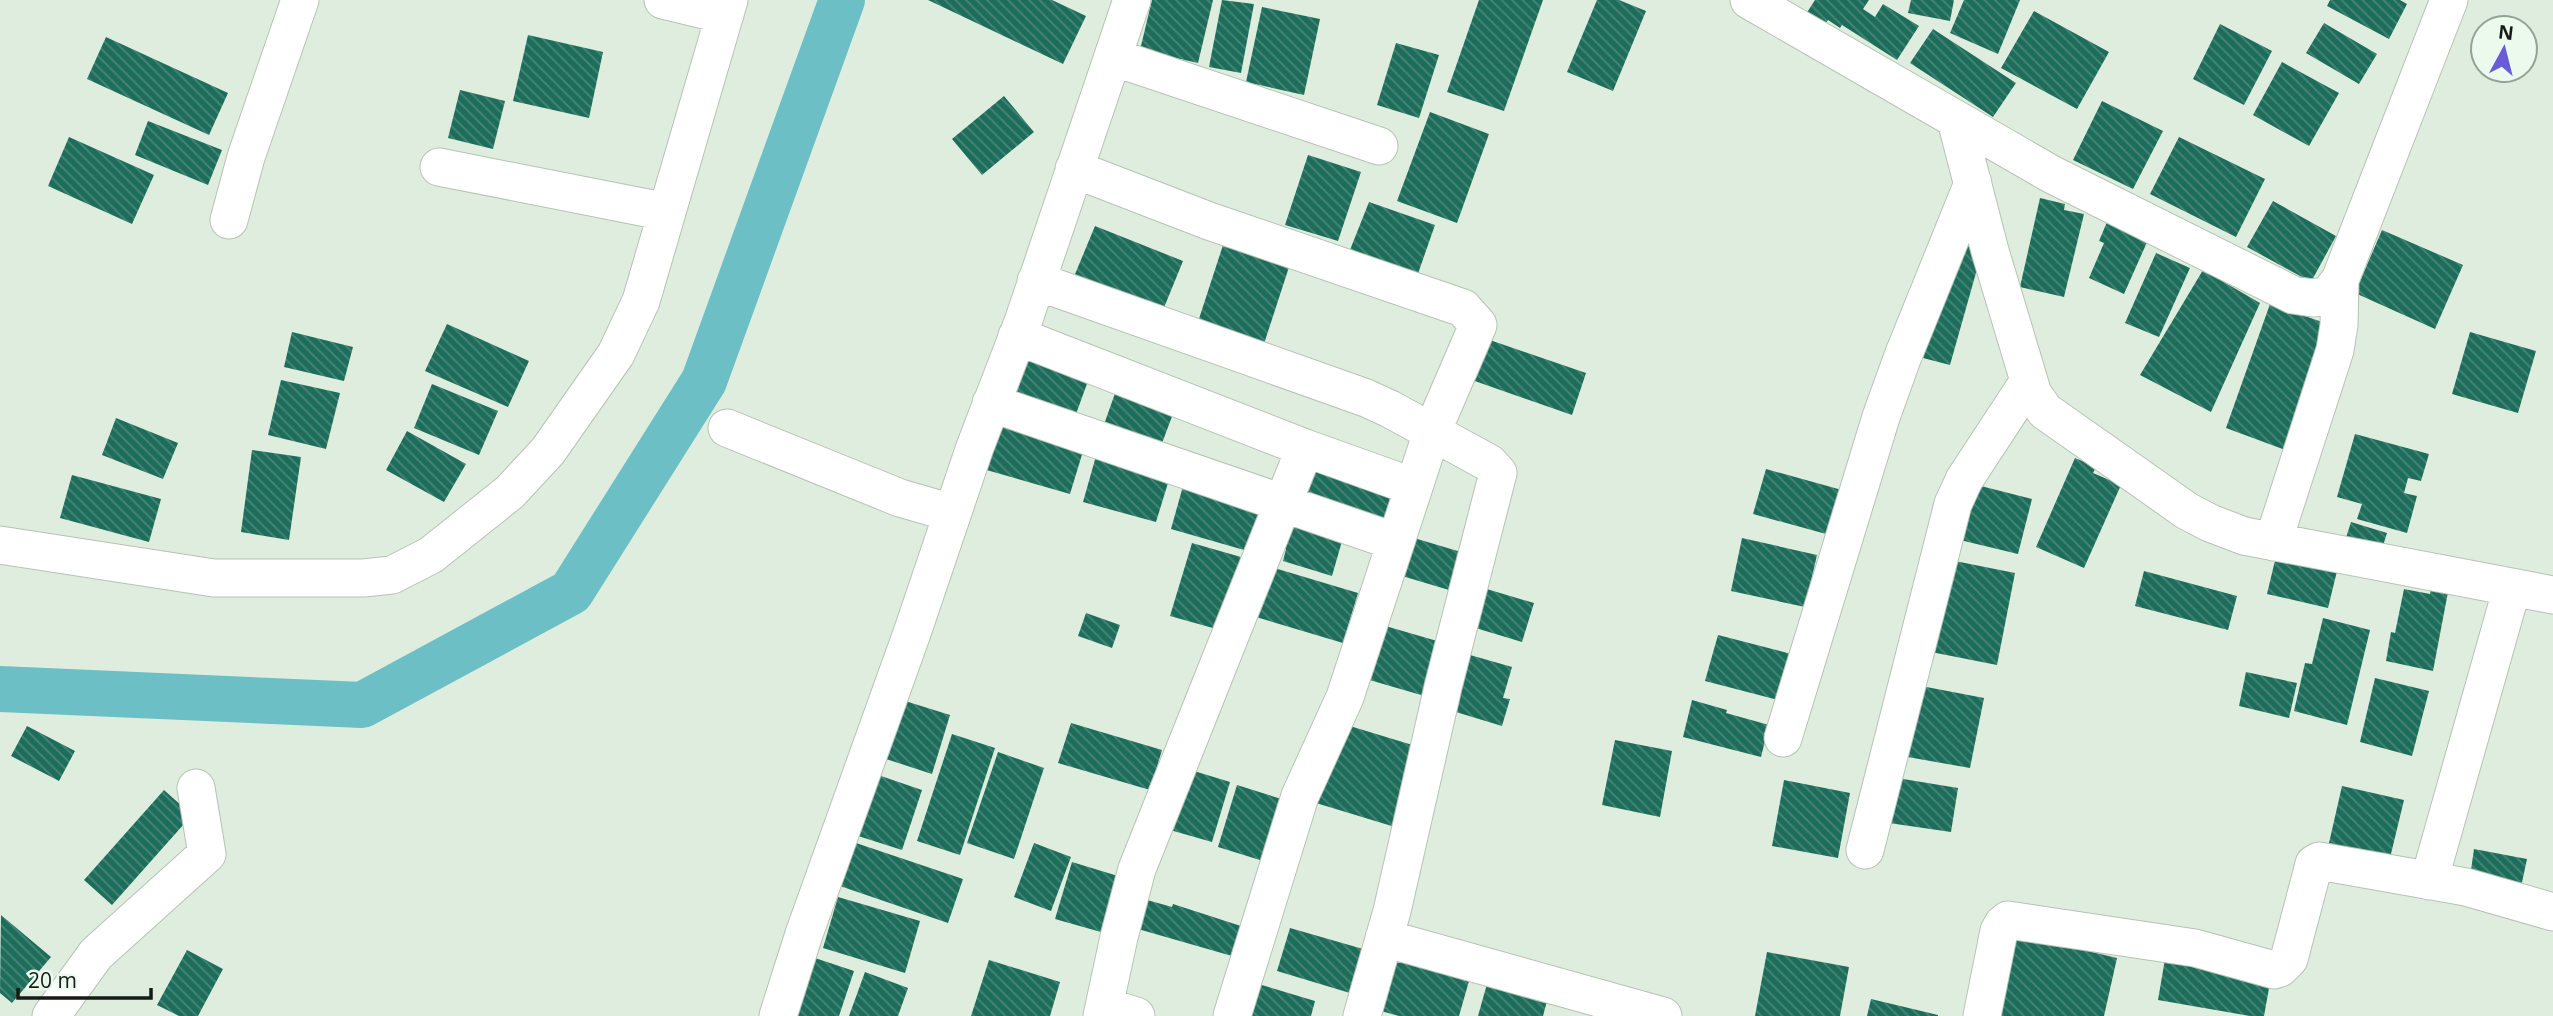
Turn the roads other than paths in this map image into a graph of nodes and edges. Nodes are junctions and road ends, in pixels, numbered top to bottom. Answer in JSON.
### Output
{"nodes":[{"id":1,"x":300,"y":0,"type":"edge"},
{"id":2,"x":663,"y":0,"type":"edge"},
{"id":3,"x":1132,"y":0,"type":"edge"},
{"id":4,"x":1749,"y":0,"type":"edge"},
{"id":5,"x":2449,"y":0,"type":"edge"},
{"id":6,"x":727,"y":7,"type":"edge"},
{"id":7,"x":1113,"y":57,"type":"junction"},
{"id":8,"x":1956,"y":120,"type":"junction"},
{"id":9,"x":1379,"y":146,"type":"dead end"},
{"id":10,"x":439,"y":167,"type":"dead end"},
{"id":11,"x":1074,"y":169,"type":"junction"},
{"id":12,"x":1973,"y":183,"type":"junction"},
{"id":13,"x":667,"y":212,"type":"junction"},
{"id":14,"x":229,"y":220,"type":"dead end"},
{"id":15,"x":2340,"y":280,"type":"junction"},
{"id":16,"x":1036,"y":281,"type":"junction"},
{"id":17,"x":1017,"y":335,"type":"junction"},
{"id":18,"x":2029,"y":381,"type":"junction"},
{"id":19,"x":992,"y":403,"type":"junction"},
{"id":20,"x":727,"y":428,"type":"dead end"},
{"id":21,"x":1432,"y":432,"type":"junction"},
{"id":22,"x":1305,"y":448,"type":"junction"},
{"id":23,"x":1415,"y":487,"type":"junction"},
{"id":24,"x":1284,"y":502,"type":"junction"},
{"id":25,"x":952,"y":513,"type":"junction"},
{"id":26,"x":1396,"y":542,"type":"junction"},
{"id":27,"x":2273,"y":542,"type":"junction"},
{"id":28,"x":0,"y":545,"type":"edge"},
{"id":29,"x":2512,"y":588,"type":"junction"},
{"id":30,"x":2553,"y":595,"type":"edge"},
{"id":31,"x":1783,"y":738,"type":"dead end"},
{"id":32,"x":196,"y":788,"type":"dead end"},
{"id":33,"x":1865,"y":850,"type":"dead end"},
{"id":34,"x":2429,"y":881,"type":"junction"},
{"id":35,"x":2553,"y":912,"type":"edge"},
{"id":36,"x":1384,"y":939,"type":"junction"},
{"id":37,"x":1114,"y":1013,"type":"edge"},
{"id":38,"x":51,"y":1016,"type":"edge"},
{"id":39,"x":778,"y":1016,"type":"edge"},
{"id":40,"x":1232,"y":1016,"type":"edge"},
{"id":41,"x":1362,"y":1016,"type":"edge"},
{"id":42,"x":1663,"y":1016,"type":"edge"},
{"id":43,"x":1982,"y":1016,"type":"edge"}],
"edges":[{"from":1,"to":14,"type":"street"},
{"from":2,"to":6,"type":"street"},
{"from":3,"to":7,"type":"street"},
{"from":4,"to":8,"type":"street"},
{"from":5,"to":15,"type":"street"},
{"from":6,"to":13,"type":"street"},
{"from":7,"to":9,"type":"street"},
{"from":7,"to":11,"type":"street"},
{"from":8,"to":12,"type":"street"},
{"from":8,"to":15,"type":"street"},
{"from":10,"to":13,"type":"street"},
{"from":11,"to":16,"type":"street"},
{"from":11,"to":21,"type":"street"},
{"from":12,"to":18,"type":"street"},
{"from":12,"to":31,"type":"street"},
{"from":13,"to":28,"type":"street"},
{"from":15,"to":27,"type":"street"},
{"from":16,"to":17,"type":"street"},
{"from":16,"to":21,"type":"street"},
{"from":17,"to":19,"type":"street"},
{"from":17,"to":22,"type":"street"},
{"from":18,"to":27,"type":"street"},
{"from":18,"to":33,"type":"street"},
{"from":19,"to":24,"type":"street"},
{"from":19,"to":25,"type":"street"},
{"from":20,"to":25,"type":"street"},
{"from":21,"to":23,"type":"street"},
{"from":21,"to":36,"type":"street"},
{"from":22,"to":23,"type":"street"},
{"from":22,"to":24,"type":"street"},
{"from":23,"to":26,"type":"street"},
{"from":24,"to":26,"type":"street"},
{"from":24,"to":37,"type":"street"},
{"from":25,"to":39,"type":"street"},
{"from":26,"to":40,"type":"street"},
{"from":27,"to":29,"type":"street"},
{"from":29,"to":30,"type":"street"},
{"from":29,"to":34,"type":"street"},
{"from":32,"to":38,"type":"street"},
{"from":34,"to":35,"type":"street"},
{"from":34,"to":43,"type":"street"},
{"from":36,"to":41,"type":"street"},
{"from":36,"to":42,"type":"street"}]}
